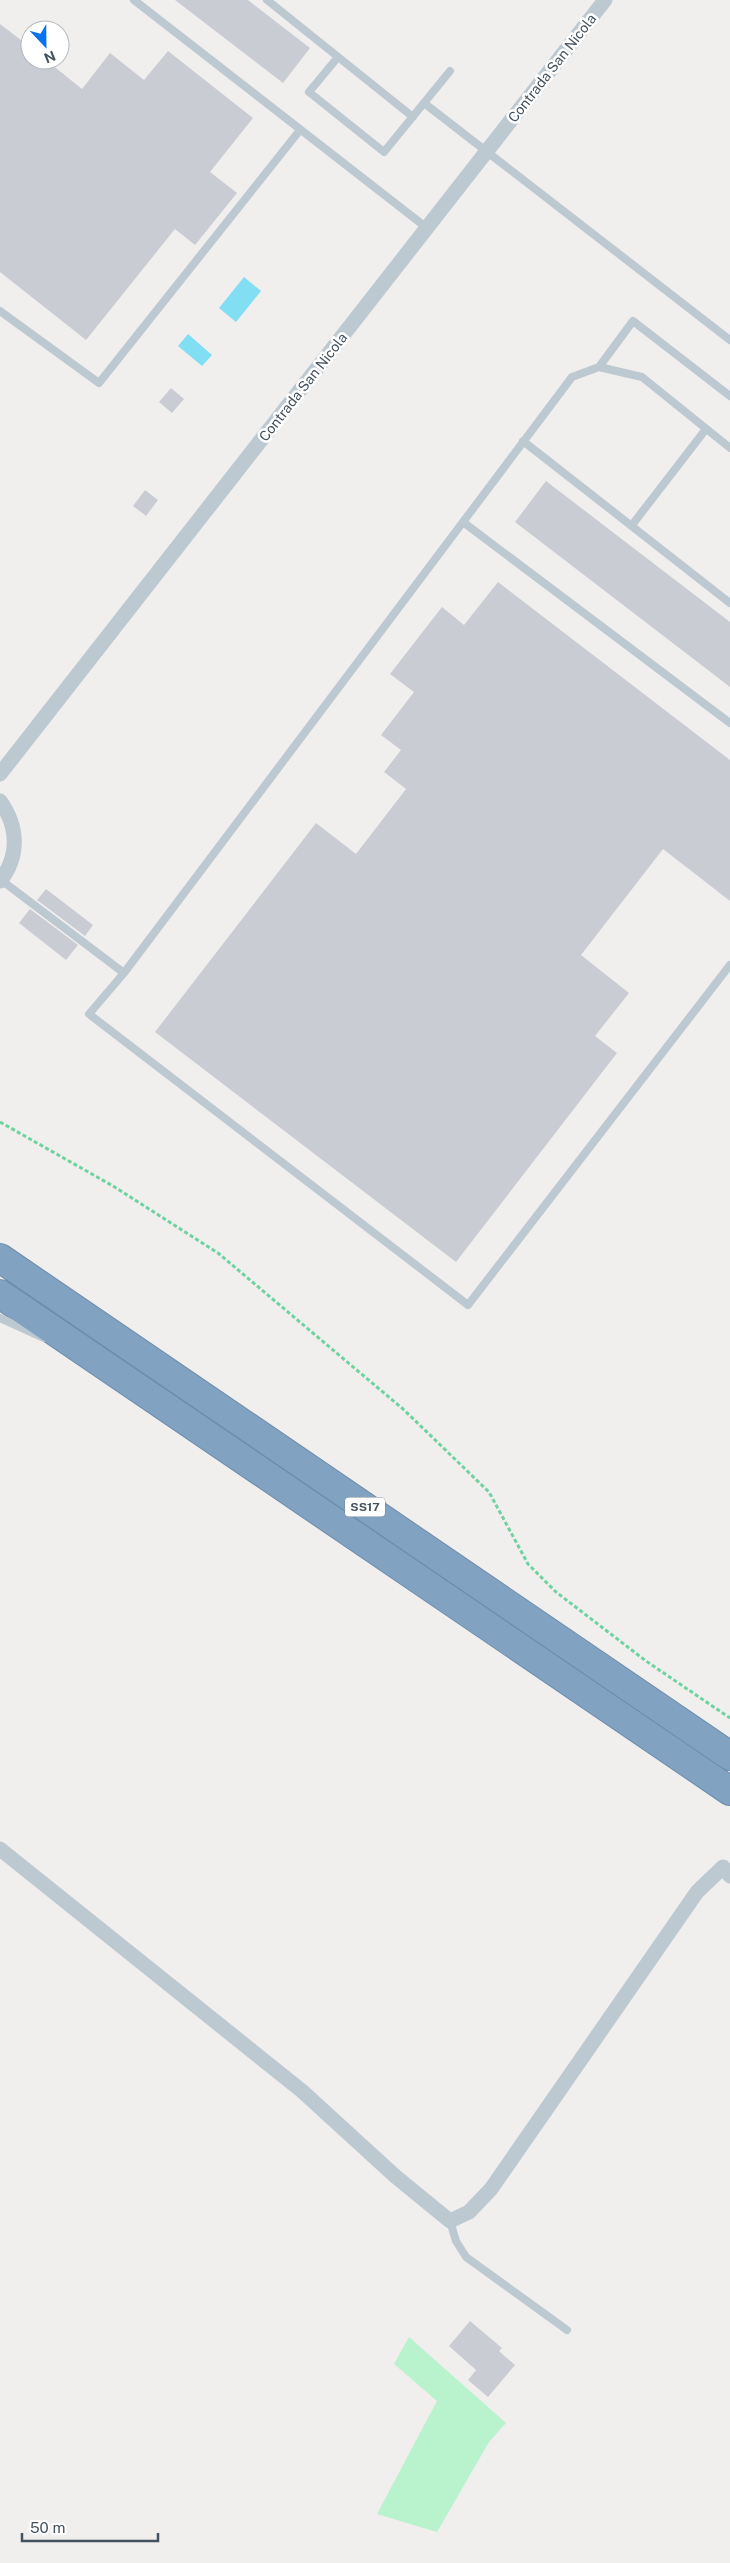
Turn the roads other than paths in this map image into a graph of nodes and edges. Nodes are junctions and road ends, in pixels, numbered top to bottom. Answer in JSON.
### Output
{"nodes":[{"id":1,"x":134,"y":0,"type":"edge"},
{"id":2,"x":267,"y":0,"type":"edge"},
{"id":3,"x":605,"y":0,"type":"edge"},
{"id":4,"x":338,"y":57,"type":"junction"},
{"id":5,"x":450,"y":71,"type":"dead end"},
{"id":6,"x":424,"y":103,"type":"junction"},
{"id":7,"x":413,"y":117,"type":"junction"},
{"id":8,"x":300,"y":130,"type":"junction"},
{"id":9,"x":486,"y":153,"type":"junction"},
{"id":10,"x":427,"y":228,"type":"junction"},
{"id":11,"x":0,"y":311,"type":"edge"},
{"id":12,"x":730,"y":340,"type":"edge"},
{"id":13,"x":599,"y":367,"type":"junction"},
{"id":14,"x":730,"y":396,"type":"edge"},
{"id":15,"x":706,"y":428,"type":"junction"},
{"id":16,"x":523,"y":441,"type":"junction"},
{"id":17,"x":730,"y":448,"type":"edge"},
{"id":18,"x":463,"y":522,"type":"junction"},
{"id":19,"x":632,"y":525,"type":"junction"},
{"id":20,"x":730,"y":603,"type":"edge"},
{"id":21,"x":730,"y":724,"type":"edge"},
{"id":22,"x":0,"y":774,"type":"edge"},
{"id":23,"x":0,"y":801,"type":"edge"},
{"id":24,"x":1,"y":880,"type":"edge"},
{"id":25,"x":730,"y":965,"type":"edge"},
{"id":26,"x":124,"y":973,"type":"junction"},
{"id":27,"x":0,"y":1258,"type":"edge"},
{"id":28,"x":0,"y":1294,"type":"edge"},
{"id":29,"x":0,"y":1318,"type":"edge"},
{"id":30,"x":54,"y":1343,"type":"dead end"},
{"id":31,"x":62,"y":1347,"type":"dead end"},
{"id":32,"x":107,"y":1367,"type":"junction"},
{"id":33,"x":730,"y":1756,"type":"edge"},
{"id":34,"x":730,"y":1792,"type":"edge"},
{"id":35,"x":0,"y":1849,"type":"edge"},
{"id":36,"x":730,"y":1876,"type":"edge"},
{"id":37,"x":450,"y":2221,"type":"junction"},
{"id":38,"x":567,"y":2330,"type":"dead end"}],
"edges":[{"from":1,"to":8,"type":"lane"},
{"from":2,"to":4,"type":"lane"},
{"from":3,"to":9,"type":"street","name":"Contrada San Nicola"},
{"from":4,"to":7,"type":"lane"},
{"from":4,"to":7,"type":"lane"},
{"from":5,"to":6,"type":"lane"},
{"from":6,"to":7,"type":"lane"},
{"from":6,"to":9,"type":"lane"},
{"from":8,"to":10,"type":"lane"},
{"from":8,"to":11,"type":"lane"},
{"from":9,"to":10,"type":"street","name":"Contrada San Nicola"},
{"from":9,"to":12,"type":"lane"},
{"from":10,"to":22,"type":"street","name":"Contrada San Nicola"},
{"from":13,"to":14,"type":"lane"},
{"from":13,"to":15,"type":"lane"},
{"from":13,"to":16,"type":"lane"},
{"from":15,"to":17,"type":"lane"},
{"from":15,"to":19,"type":"lane"},
{"from":16,"to":18,"type":"lane"},
{"from":16,"to":19,"type":"lane"},
{"from":18,"to":21,"type":"lane"},
{"from":18,"to":26,"type":"lane"},
{"from":19,"to":20,"type":"lane"},
{"from":23,"to":24,"type":"street"},
{"from":24,"to":26,"type":"lane"},
{"from":25,"to":26,"type":"lane"},
{"from":27,"to":33,"type":"highway","number":"SS17"},
{"from":28,"to":32,"type":"highway","number":"SS17"},
{"from":29,"to":30,"type":"lane"},
{"from":31,"to":32,"type":"lane"},
{"from":32,"to":34,"type":"highway","number":"SS17"},
{"from":35,"to":37,"type":"street"},
{"from":36,"to":37,"type":"street"},
{"from":37,"to":38,"type":"lane"}]}
